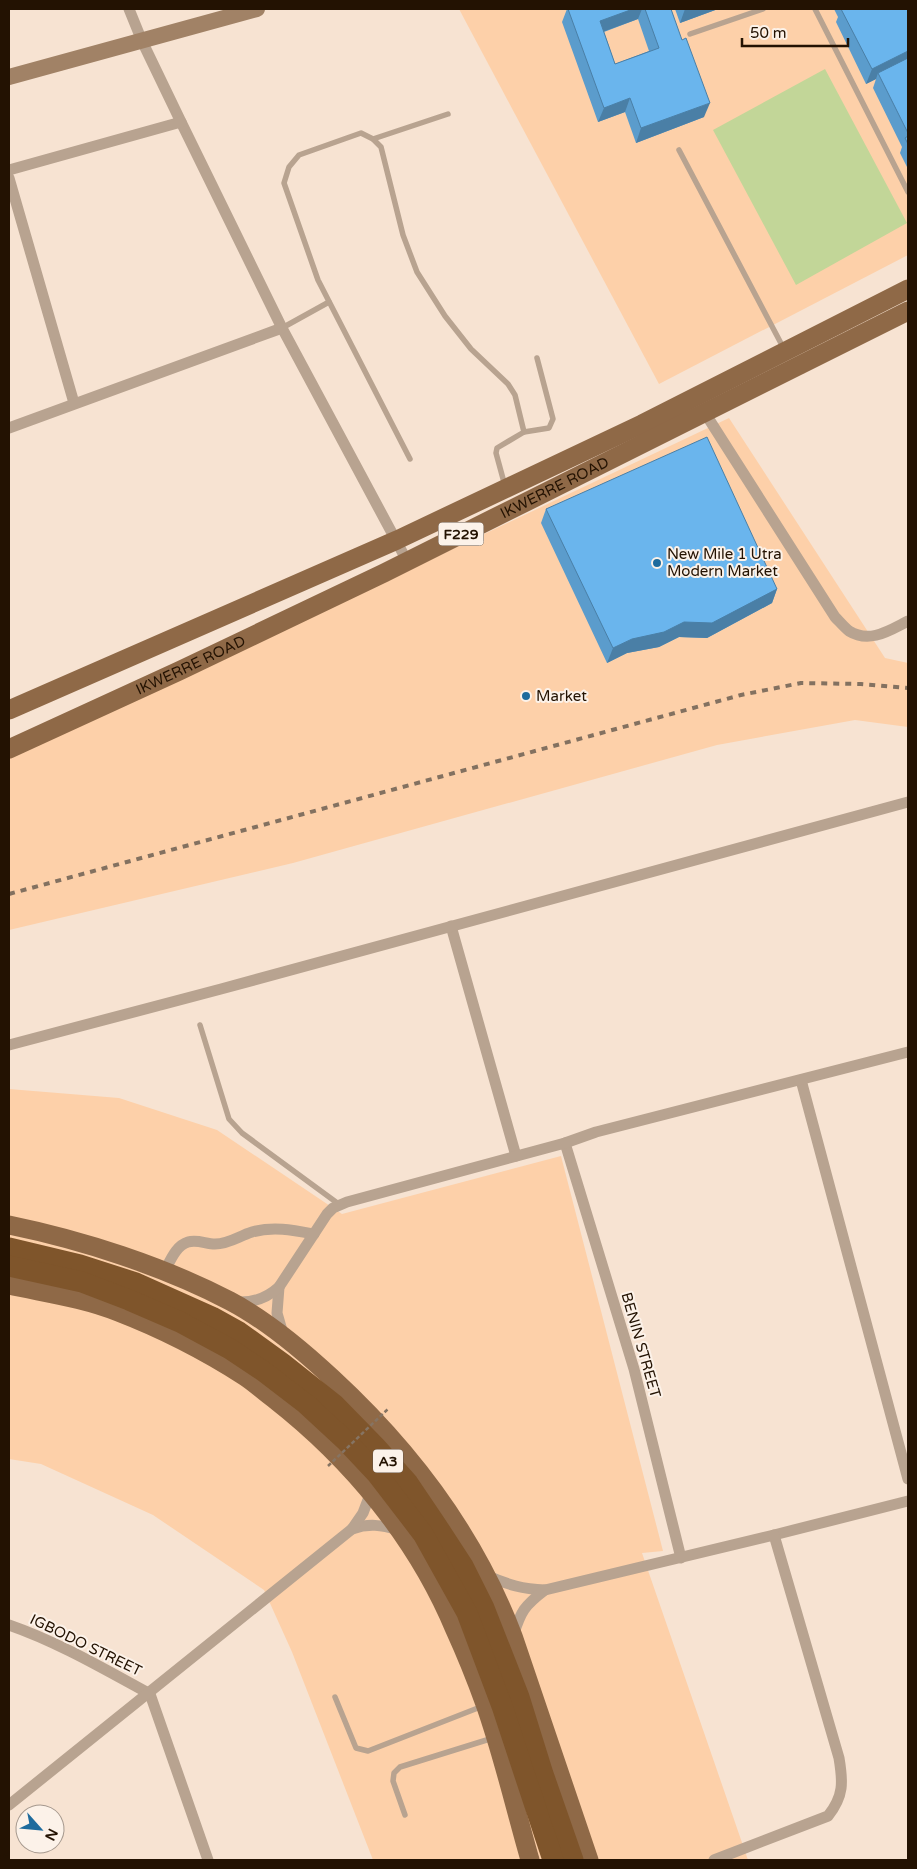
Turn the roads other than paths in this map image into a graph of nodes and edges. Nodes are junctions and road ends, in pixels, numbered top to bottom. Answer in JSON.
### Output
{"nodes":[{"id":1,"x":129,"y":9,"type":"edge"},
{"id":2,"x":257,"y":9,"type":"edge"},
{"id":3,"x":763,"y":9,"type":"edge"},
{"id":4,"x":815,"y":9,"type":"edge"},
{"id":5,"x":690,"y":34,"type":"dead end"},
{"id":6,"x":142,"y":41,"type":"junction"},
{"id":7,"x":9,"y":77,"type":"edge"},
{"id":8,"x":448,"y":114,"type":"dead end"},
{"id":9,"x":181,"y":122,"type":"junction"},
{"id":10,"x":373,"y":139,"type":"junction"},
{"id":11,"x":679,"y":150,"type":"dead end"},
{"id":12,"x":9,"y":170,"type":"edge"},
{"id":13,"x":9,"y":178,"type":"edge"},
{"id":14,"x":908,"y":192,"type":"edge"},
{"id":15,"x":908,"y":289,"type":"edge"},
{"id":16,"x":329,"y":302,"type":"junction"},
{"id":17,"x":908,"y":311,"type":"edge"},
{"id":18,"x":282,"y":328,"type":"junction"},
{"id":19,"x":785,"y":351,"type":"junction"},
{"id":20,"x":537,"y":358,"type":"dead end"},
{"id":21,"x":74,"y":404,"type":"junction"},
{"id":22,"x":705,"y":413,"type":"junction"},
{"id":23,"x":9,"y":428,"type":"edge"},
{"id":24,"x":524,"y":432,"type":"junction"},
{"id":25,"x":410,"y":459,"type":"dead end"},
{"id":26,"x":506,"y":488,"type":"junction"},
{"id":27,"x":397,"y":540,"type":"junction"},
{"id":28,"x":407,"y":561,"type":"junction"},
{"id":29,"x":908,"y":621,"type":"edge"},
{"id":30,"x":9,"y":710,"type":"edge"},
{"id":31,"x":9,"y":749,"type":"edge"},
{"id":32,"x":908,"y":802,"type":"edge"},
{"id":33,"x":451,"y":926,"type":"junction"},
{"id":34,"x":200,"y":1025,"type":"dead end"},
{"id":35,"x":9,"y":1046,"type":"edge"},
{"id":36,"x":908,"y":1052,"type":"edge"},
{"id":37,"x":801,"y":1080,"type":"junction"},
{"id":38,"x":566,"y":1143,"type":"junction"},
{"id":39,"x":516,"y":1156,"type":"junction"},
{"id":40,"x":340,"y":1205,"type":"junction"},
{"id":41,"x":9,"y":1225,"type":"edge"},
{"id":42,"x":314,"y":1234,"type":"junction"},
{"id":43,"x":9,"y":1248,"type":"edge"},
{"id":44,"x":9,"y":1266,"type":"edge"},
{"id":45,"x":164,"y":1272,"type":"junction"},
{"id":46,"x":9,"y":1285,"type":"edge"},
{"id":47,"x":279,"y":1287,"type":"junction"},
{"id":48,"x":230,"y":1301,"type":"junction"},
{"id":49,"x":283,"y":1336,"type":"junction"},
{"id":50,"x":908,"y":1479,"type":"edge"},
{"id":51,"x":371,"y":1492,"type":"junction"},
{"id":52,"x":908,"y":1500,"type":"edge"},
{"id":53,"x":352,"y":1530,"type":"junction"},
{"id":54,"x":399,"y":1531,"type":"junction"},
{"id":55,"x":774,"y":1535,"type":"junction"},
{"id":56,"x":681,"y":1558,"type":"junction"},
{"id":57,"x":488,"y":1576,"type":"junction"},
{"id":58,"x":545,"y":1590,"type":"junction"},
{"id":59,"x":9,"y":1626,"type":"edge"},
{"id":60,"x":504,"y":1677,"type":"junction"},
{"id":61,"x":150,"y":1694,"type":"junction"},
{"id":62,"x":335,"y":1697,"type":"dead end"},
{"id":63,"x":495,"y":1738,"type":"junction"},
{"id":64,"x":9,"y":1806,"type":"edge"},
{"id":65,"x":405,"y":1815,"type":"dead end"},
{"id":66,"x":208,"y":1860,"type":"edge"},
{"id":67,"x":530,"y":1860,"type":"edge"},
{"id":68,"x":553,"y":1860,"type":"edge"},
{"id":69,"x":573,"y":1860,"type":"edge"},
{"id":70,"x":589,"y":1860,"type":"edge"},
{"id":71,"x":714,"y":1860,"type":"edge"}],
"edges":[{"from":1,"to":6,"type":"street"},
{"from":2,"to":6,"type":"street"},
{"from":3,"to":5,"type":"lane"},
{"from":4,"to":14,"type":"lane"},
{"from":6,"to":7,"type":"street"},
{"from":6,"to":9,"type":"street"},
{"from":8,"to":10,"type":"lane"},
{"from":9,"to":12,"type":"street"},
{"from":9,"to":18,"type":"street"},
{"from":10,"to":16,"type":"lane"},
{"from":10,"to":24,"type":"lane"},
{"from":11,"to":19,"type":"lane"},
{"from":13,"to":21,"type":"street"},
{"from":15,"to":19,"type":"main road","name":"IKWERRE ROAD","number":"F229"},
{"from":16,"to":18,"type":"lane"},
{"from":16,"to":25,"type":"lane"},
{"from":17,"to":22,"type":"main road","name":"IKWERRE ROAD","number":"F229"},
{"from":18,"to":21,"type":"street"},
{"from":18,"to":27,"type":"street"},
{"from":19,"to":26,"type":"main road","name":"IKWERRE ROAD","number":"F229"},
{"from":20,"to":24,"type":"lane"},
{"from":21,"to":23,"type":"street"},
{"from":22,"to":28,"type":"main road","name":"IKWERRE ROAD","number":"F229"},
{"from":22,"to":29,"type":"street"},
{"from":24,"to":26,"type":"lane"},
{"from":26,"to":27,"type":"main road","name":"IKWERRE ROAD","number":"F229"},
{"from":27,"to":28,"type":"street"},
{"from":27,"to":30,"type":"main road","name":"IKWERRE ROAD","number":"F229"},
{"from":28,"to":31,"type":"main road","name":"IKWERRE ROAD","number":"F229"},
{"from":32,"to":33,"type":"street"},
{"from":33,"to":35,"type":"street"},
{"from":33,"to":39,"type":"street"},
{"from":34,"to":40,"type":"lane"},
{"from":36,"to":37,"type":"street"},
{"from":37,"to":38,"type":"street"},
{"from":37,"to":50,"type":"street"},
{"from":38,"to":39,"type":"street"},
{"from":38,"to":56,"type":"street","name":"BENIN STREET"},
{"from":39,"to":40,"type":"street"},
{"from":40,"to":42,"type":"street"},
{"from":41,"to":45,"type":"main road"},
{"from":42,"to":45,"type":"street"},
{"from":42,"to":47,"type":"street"},
{"from":43,"to":60,"type":"highway","number":"A3"},
{"from":44,"to":60,"type":"highway","number":"A3"},
{"from":45,"to":48,"type":"main road"},
{"from":46,"to":51,"type":"main road"},
{"from":47,"to":48,"type":"street"},
{"from":47,"to":49,"type":"street"},
{"from":48,"to":49,"type":"main road"},
{"from":49,"to":57,"type":"main road"},
{"from":51,"to":53,"type":"street"},
{"from":51,"to":54,"type":"main road"},
{"from":52,"to":55,"type":"street"},
{"from":53,"to":54,"type":"street"},
{"from":53,"to":61,"type":"street"},
{"from":54,"to":60,"type":"main road"},
{"from":55,"to":56,"type":"street"},
{"from":55,"to":71,"type":"street"},
{"from":56,"to":58,"type":"street"},
{"from":57,"to":58,"type":"street"},
{"from":57,"to":60,"type":"main road"},
{"from":58,"to":60,"type":"street"},
{"from":59,"to":61,"type":"street","name":"IGBODO STREET"},
{"from":60,"to":62,"type":"lane"},
{"from":60,"to":63,"type":"main road"},
{"from":60,"to":68,"type":"highway","number":"A3"},
{"from":60,"to":69,"type":"highway","number":"A3"},
{"from":60,"to":70,"type":"main road"},
{"from":61,"to":64,"type":"street"},
{"from":61,"to":66,"type":"street"},
{"from":63,"to":65,"type":"lane"},
{"from":63,"to":67,"type":"main road"}]}
